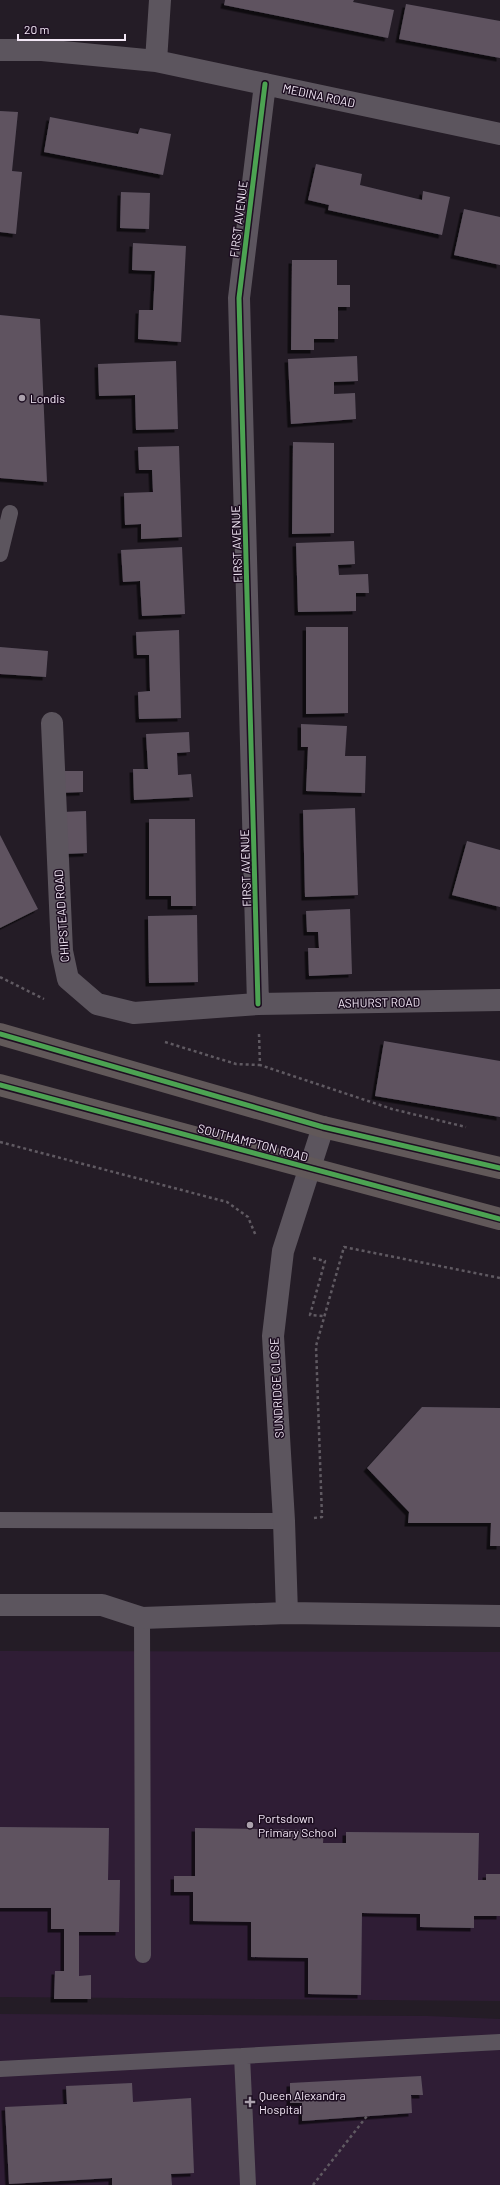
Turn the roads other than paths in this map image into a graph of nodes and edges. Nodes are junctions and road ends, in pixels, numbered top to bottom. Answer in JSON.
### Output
{"nodes":[{"id":1,"x":160,"y":0,"type":"edge"},
{"id":2,"x":0,"y":39,"type":"edge"},
{"id":3,"x":0,"y":50,"type":"edge"},
{"id":4,"x":42,"y":50,"type":"junction"},
{"id":5,"x":156,"y":62,"type":"junction"},
{"id":6,"x":265,"y":84,"type":"junction"},
{"id":7,"x":500,"y":134,"type":"edge"},
{"id":8,"x":10,"y":513,"type":"dead end"},
{"id":9,"x":0,"y":554,"type":"edge"},
{"id":10,"x":52,"y":723,"type":"dead end"},
{"id":11,"x":500,"y":1000,"type":"edge"},
{"id":12,"x":258,"y":1004,"type":"junction"},
{"id":13,"x":0,"y":1034,"type":"edge"},
{"id":14,"x":0,"y":1084,"type":"edge"},
{"id":15,"x":323,"y":1127,"type":"junction"},
{"id":16,"x":308,"y":1167,"type":"junction"},
{"id":17,"x":500,"y":1168,"type":"edge"},
{"id":18,"x":500,"y":1219,"type":"edge"},
{"id":19,"x":0,"y":1520,"type":"edge"},
{"id":20,"x":284,"y":1521,"type":"junction"},
{"id":21,"x":0,"y":1605,"type":"edge"},
{"id":22,"x":287,"y":1612,"type":"junction"},
{"id":23,"x":500,"y":1616,"type":"edge"},
{"id":24,"x":142,"y":1618,"type":"junction"},
{"id":25,"x":143,"y":1955,"type":"dead end"},
{"id":26,"x":500,"y":2042,"type":"edge"},
{"id":27,"x":242,"y":2056,"type":"junction"},
{"id":28,"x":0,"y":2069,"type":"edge"},
{"id":29,"x":248,"y":2185,"type":"edge"}],
"edges":[{"from":1,"to":5,"type":"street"},
{"from":2,"to":4,"type":"street","name":"MEDINA ROAD"},
{"from":3,"to":4,"type":"street","name":"MEDINA ROAD"},
{"from":4,"to":5,"type":"street","name":"MEDINA ROAD"},
{"from":5,"to":6,"type":"street","name":"MEDINA ROAD"},
{"from":6,"to":7,"type":"street","name":"MEDINA ROAD"},
{"from":6,"to":12,"type":"street","name":"FIRST AVENUE"},
{"from":8,"to":9,"type":"lane"},
{"from":10,"to":12,"type":"street","name":"CHIPSTEAD ROAD"},
{"from":11,"to":12,"type":"street","name":"ASHURST ROAD"},
{"from":13,"to":15,"type":"main road"},
{"from":14,"to":16,"type":"main road","name":"SOUTHAMPTON ROAD"},
{"from":15,"to":16,"type":"street","name":"SOUTHAMPTON ROAD"},
{"from":15,"to":17,"type":"main road"},
{"from":16,"to":18,"type":"main road","name":"SOUTHAMPTON ROAD"},
{"from":16,"to":20,"type":"street","name":"SUNDRIDGE CLOSE"},
{"from":19,"to":20,"type":"lane"},
{"from":20,"to":22,"type":"street","name":"SUNDRIDGE CLOSE"},
{"from":21,"to":24,"type":"street"},
{"from":22,"to":23,"type":"street"},
{"from":22,"to":24,"type":"street"},
{"from":24,"to":25,"type":"lane"},
{"from":26,"to":27,"type":"lane"},
{"from":27,"to":28,"type":"lane"},
{"from":27,"to":29,"type":"lane"}]}
